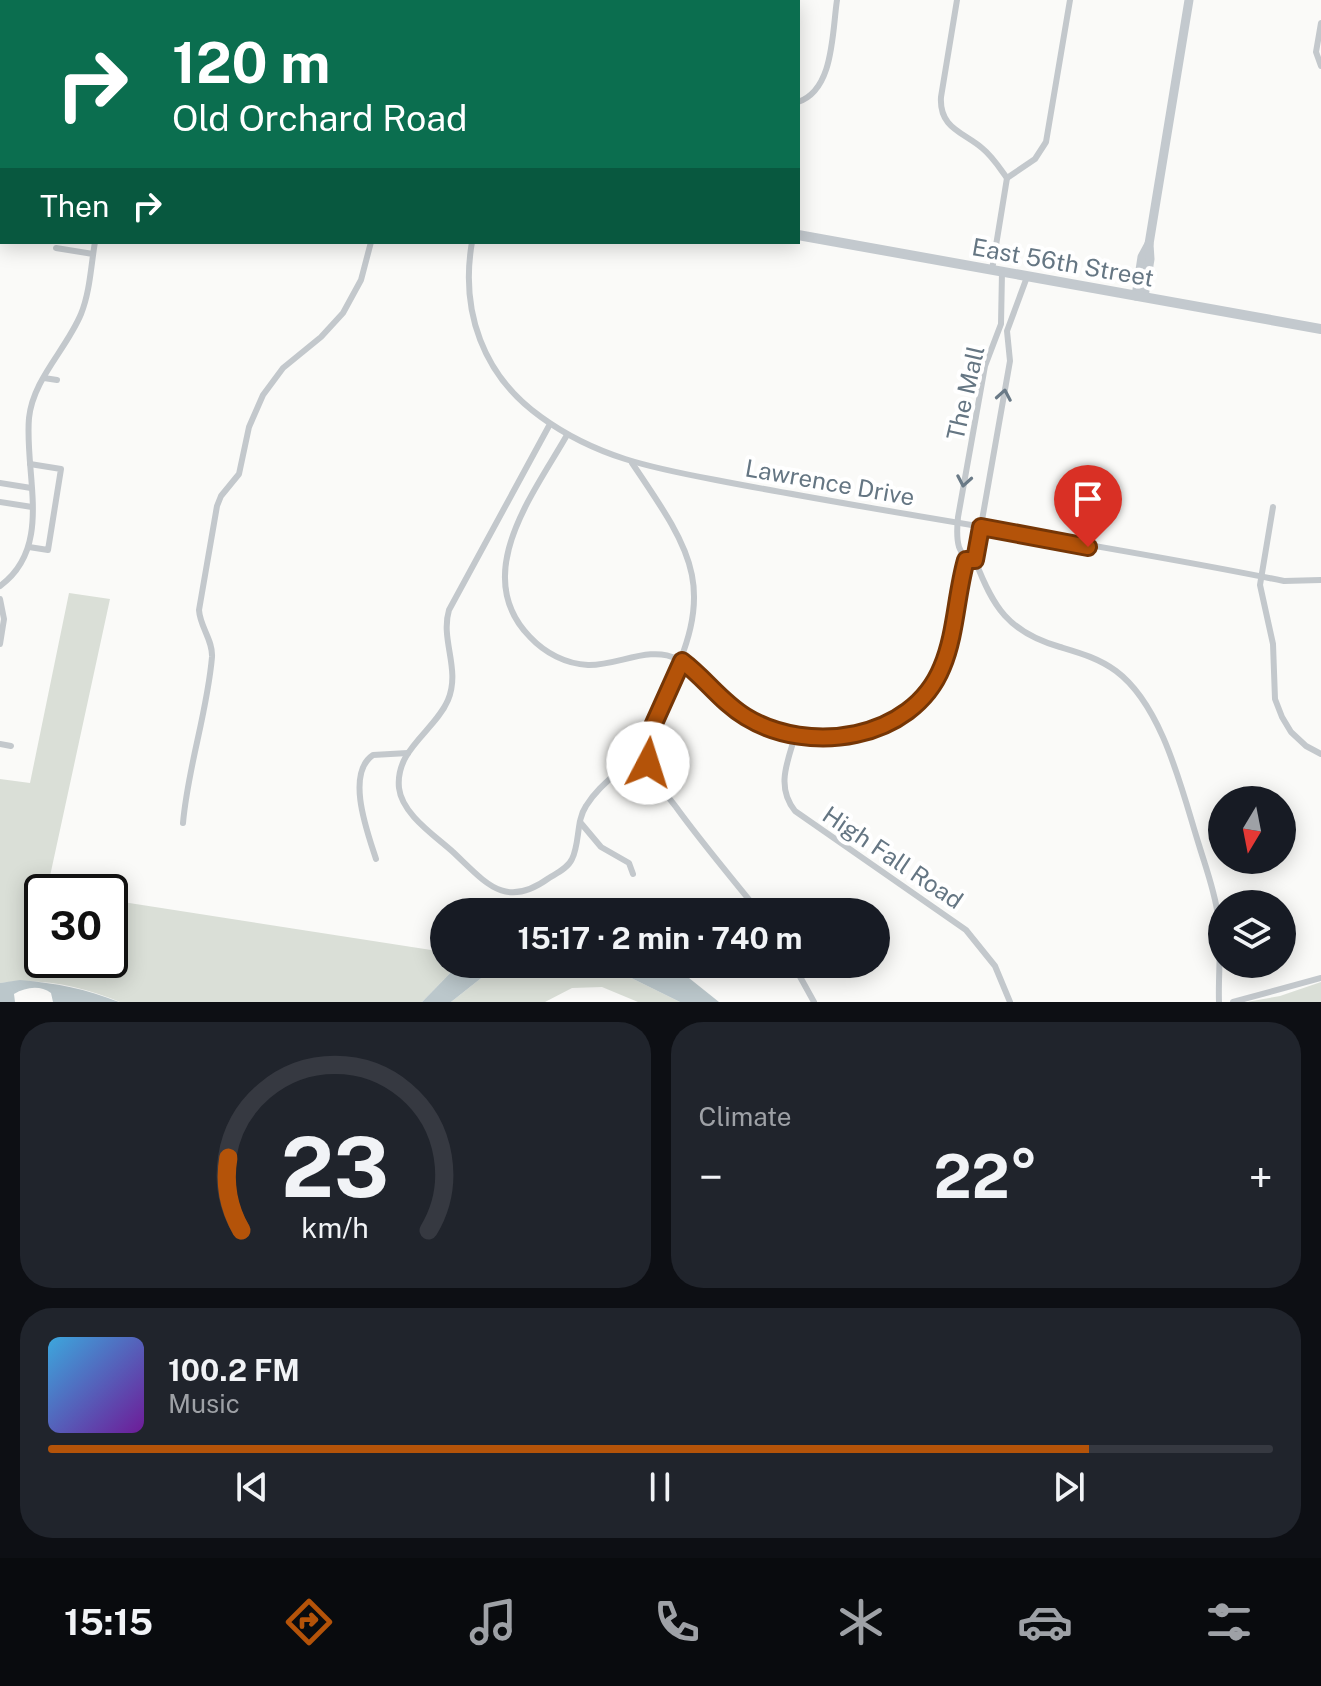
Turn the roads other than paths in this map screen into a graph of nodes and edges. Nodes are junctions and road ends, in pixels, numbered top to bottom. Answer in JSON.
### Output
{"nodes":[{"id":1,"x":837,"y":0,"type":"edge"},
{"id":2,"x":957,"y":0,"type":"edge"},
{"id":3,"x":1070,"y":0,"type":"edge"},
{"id":4,"x":1189,"y":0,"type":"edge"},
{"id":5,"x":1321,"y":23,"type":"edge"},
{"id":6,"x":1321,"y":66,"type":"edge"},
{"id":7,"x":800,"y":101,"type":"edge"},
{"id":8,"x":1007,"y":178,"type":"junction"},
{"id":9,"x":800,"y":235,"type":"edge"},
{"id":10,"x":95,"y":244,"type":"edge"},
{"id":11,"x":370,"y":244,"type":"edge"},
{"id":12,"x":472,"y":244,"type":"edge"},
{"id":13,"x":56,"y":248,"type":"dead end"},
{"id":14,"x":93,"y":254,"type":"junction"},
{"id":15,"x":997,"y":271,"type":"junction"},
{"id":16,"x":1027,"y":277,"type":"junction"},
{"id":17,"x":1140,"y":297,"type":"junction"},
{"id":18,"x":1002,"y":309,"type":"junction"},
{"id":19,"x":1013,"y":312,"type":"junction"},
{"id":20,"x":1004,"y":327,"type":"junction"},
{"id":21,"x":1321,"y":329,"type":"edge"},
{"id":22,"x":44,"y":378,"type":"junction"},
{"id":23,"x":57,"y":380,"type":"dead end"},
{"id":24,"x":550,"y":424,"type":"junction"},
{"id":25,"x":567,"y":435,"type":"junction"},
{"id":26,"x":632,"y":463,"type":"junction"},
{"id":27,"x":30,"y":464,"type":"junction"},
{"id":28,"x":0,"y":483,"type":"edge"},
{"id":29,"x":31,"y":488,"type":"junction"},
{"id":30,"x":0,"y":502,"type":"edge"},
{"id":31,"x":32,"y":507,"type":"junction"},
{"id":32,"x":1273,"y":507,"type":"dead end"},
{"id":33,"x":957,"y":523,"type":"junction"},
{"id":34,"x":981,"y":527,"type":"junction"},
{"id":35,"x":29,"y":547,"type":"junction"},
{"id":36,"x":966,"y":560,"type":"junction"},
{"id":37,"x":975,"y":560,"type":"junction"},
{"id":38,"x":1261,"y":576,"type":"junction"},
{"id":39,"x":1321,"y":580,"type":"edge"},
{"id":40,"x":0,"y":586,"type":"edge"},
{"id":41,"x":0,"y":599,"type":"edge"},
{"id":42,"x":0,"y":644,"type":"edge"},
{"id":43,"x":682,"y":661,"type":"junction"},
{"id":44,"x":795,"y":736,"type":"junction"},
{"id":45,"x":647,"y":739,"type":"junction"},
{"id":46,"x":0,"y":744,"type":"edge"},
{"id":47,"x":11,"y":746,"type":"dead end"},
{"id":48,"x":408,"y":753,"type":"junction"},
{"id":49,"x":1321,"y":754,"type":"edge"},
{"id":50,"x":580,"y":822,"type":"junction"},
{"id":51,"x":183,"y":823,"type":"dead end"},
{"id":52,"x":376,"y":859,"type":"dead end"},
{"id":53,"x":633,"y":874,"type":"dead end"},
{"id":54,"x":748,"y":898,"type":"edge"},
{"id":55,"x":801,"y":978,"type":"edge"},
{"id":56,"x":1321,"y":978,"type":"edge"},
{"id":57,"x":814,"y":1002,"type":"edge"},
{"id":58,"x":1010,"y":1002,"type":"edge"},
{"id":59,"x":1219,"y":1002,"type":"edge"},
{"id":60,"x":1233,"y":1002,"type":"edge"}],
"edges":[{"from":1,"to":7,"type":"street"},
{"from":2,"to":8,"type":"street"},
{"from":3,"to":8,"type":"street"},
{"from":4,"to":17,"type":"main road"},
{"from":5,"to":6,"type":"street"},
{"from":8,"to":15,"type":"street","name":"The Mall"},
{"from":9,"to":15,"type":"main road","name":"East 56th Street"},
{"from":10,"to":14,"type":"street"},
{"from":11,"to":51,"type":"street"},
{"from":12,"to":24,"type":"street","name":"Lawrence Drive"},
{"from":13,"to":14,"type":"street"},
{"from":14,"to":22,"type":"street"},
{"from":15,"to":16,"type":"main road","name":"East 56th Street"},
{"from":15,"to":18,"type":"street","name":"The Mall"},
{"from":16,"to":17,"type":"main road","name":"East 56th Street"},
{"from":16,"to":19,"type":"street","name":"The Mall"},
{"from":17,"to":21,"type":"main road","name":"East 56th Street"},
{"from":18,"to":19,"type":"street"},
{"from":18,"to":20,"type":"street","name":"The Mall"},
{"from":19,"to":20,"type":"street","name":"The Mall"},
{"from":20,"to":33,"type":"street","name":"The Mall","one_way":true},
{"from":34,"to":20,"type":"street","name":"The Mall","one_way":true},
{"from":22,"to":23,"type":"street"},
{"from":22,"to":27,"type":"street"},
{"from":24,"to":25,"type":"street","name":"Lawrence Drive"},
{"from":24,"to":48,"type":"street"},
{"from":25,"to":26,"type":"street","name":"Lawrence Drive"},
{"from":25,"to":43,"type":"street"},
{"from":26,"to":33,"type":"street","name":"Lawrence Drive"},
{"from":26,"to":43,"type":"street"},
{"from":27,"to":29,"type":"street"},
{"from":27,"to":35,"type":"street"},
{"from":28,"to":29,"type":"street"},
{"from":29,"to":31,"type":"street"},
{"from":30,"to":31,"type":"street"},
{"from":31,"to":35,"type":"street"},
{"from":32,"to":38,"type":"street"},
{"from":33,"to":34,"type":"street","name":"Lawrence Drive"},
{"from":33,"to":36,"type":"street"},
{"from":34,"to":37,"type":"street","name":"The Mall"},
{"from":34,"to":38,"type":"street","name":"Lawrence Drive"},
{"from":35,"to":40,"type":"street"},
{"from":36,"to":37,"type":"street"},
{"from":36,"to":44,"type":"street"},
{"from":37,"to":59,"type":"street"},
{"from":38,"to":39,"type":"street","name":"Lawrence Drive"},
{"from":38,"to":49,"type":"street"},
{"from":41,"to":42,"type":"street"},
{"from":43,"to":44,"type":"street"},
{"from":43,"to":45,"type":"street"},
{"from":44,"to":58,"type":"street","name":"High Fall Road"},
{"from":45,"to":50,"type":"street"},
{"from":45,"to":54,"type":"street"},
{"from":46,"to":47,"type":"street"},
{"from":48,"to":50,"type":"street"},
{"from":48,"to":52,"type":"street"},
{"from":50,"to":53,"type":"street"},
{"from":55,"to":57,"type":"street"},
{"from":56,"to":60,"type":"street"}]}
